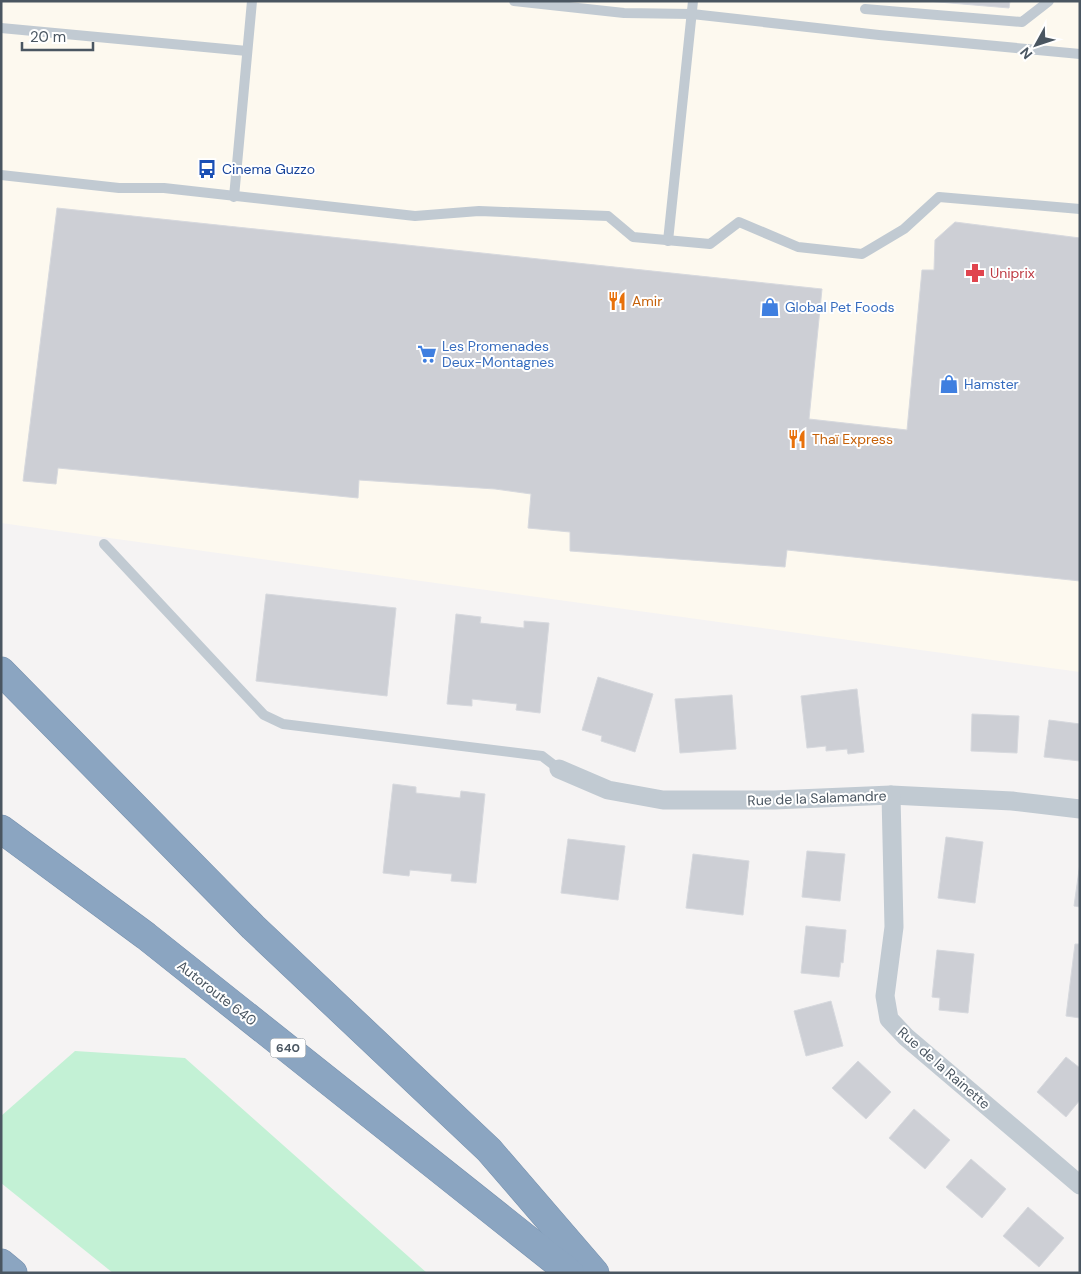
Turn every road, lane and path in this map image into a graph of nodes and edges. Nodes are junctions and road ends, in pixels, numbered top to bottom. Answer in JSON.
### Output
{"nodes":[{"id":1,"x":252,"y":1,"type":"edge"},
{"id":2,"x":514,"y":1,"type":"edge"},
{"id":3,"x":693,"y":1,"type":"edge"},
{"id":4,"x":1049,"y":1,"type":"edge"},
{"id":5,"x":864,"y":9,"type":"dead end"},
{"id":6,"x":692,"y":14,"type":"junction"},
{"id":7,"x":1,"y":28,"type":"edge"},
{"id":8,"x":247,"y":50,"type":"junction"},
{"id":9,"x":1080,"y":54,"type":"edge"},
{"id":10,"x":1,"y":175,"type":"edge"},
{"id":11,"x":234,"y":197,"type":"junction"},
{"id":12,"x":1080,"y":208,"type":"edge"},
{"id":13,"x":668,"y":241,"type":"junction"},
{"id":14,"x":104,"y":544,"type":"dead end"},
{"id":15,"x":1,"y":671,"type":"edge"},
{"id":16,"x":559,"y":769,"type":"joint"},
{"id":17,"x":891,"y":795,"type":"junction"},
{"id":18,"x":1080,"y":809,"type":"edge"},
{"id":19,"x":1,"y":830,"type":"edge"},
{"id":20,"x":1077,"y":1177,"type":"edge"},
{"id":21,"x":1,"y":1263,"type":"edge"},
{"id":22,"x":13,"y":1273,"type":"edge"},
{"id":23,"x":570,"y":1273,"type":"edge"},
{"id":24,"x":594,"y":1273,"type":"edge"}],
"edges":[{"from":1,"to":8,"type":"lane"},
{"from":2,"to":6,"type":"lane"},
{"from":3,"to":6,"type":"lane"},
{"from":4,"to":5,"type":"lane"},
{"from":6,"to":9,"type":"lane"},
{"from":6,"to":13,"type":"lane"},
{"from":7,"to":8,"type":"lane"},
{"from":8,"to":11,"type":"lane"},
{"from":10,"to":11,"type":"lane"},
{"from":11,"to":13,"type":"lane"},
{"from":12,"to":13,"type":"lane"},
{"from":14,"to":16,"type":"lane"},
{"from":15,"to":24,"type":"highway"},
{"from":16,"to":17,"type":"street","name":"Rue de la Salamandre"},
{"from":17,"to":18,"type":"street","name":"Rue de la Salamandre"},
{"from":17,"to":20,"type":"street","name":"Rue de la Rainette"},
{"from":19,"to":23,"type":"highway","name":"Autoroute 640","number":"640"},
{"from":21,"to":22,"type":"highway"}]}
